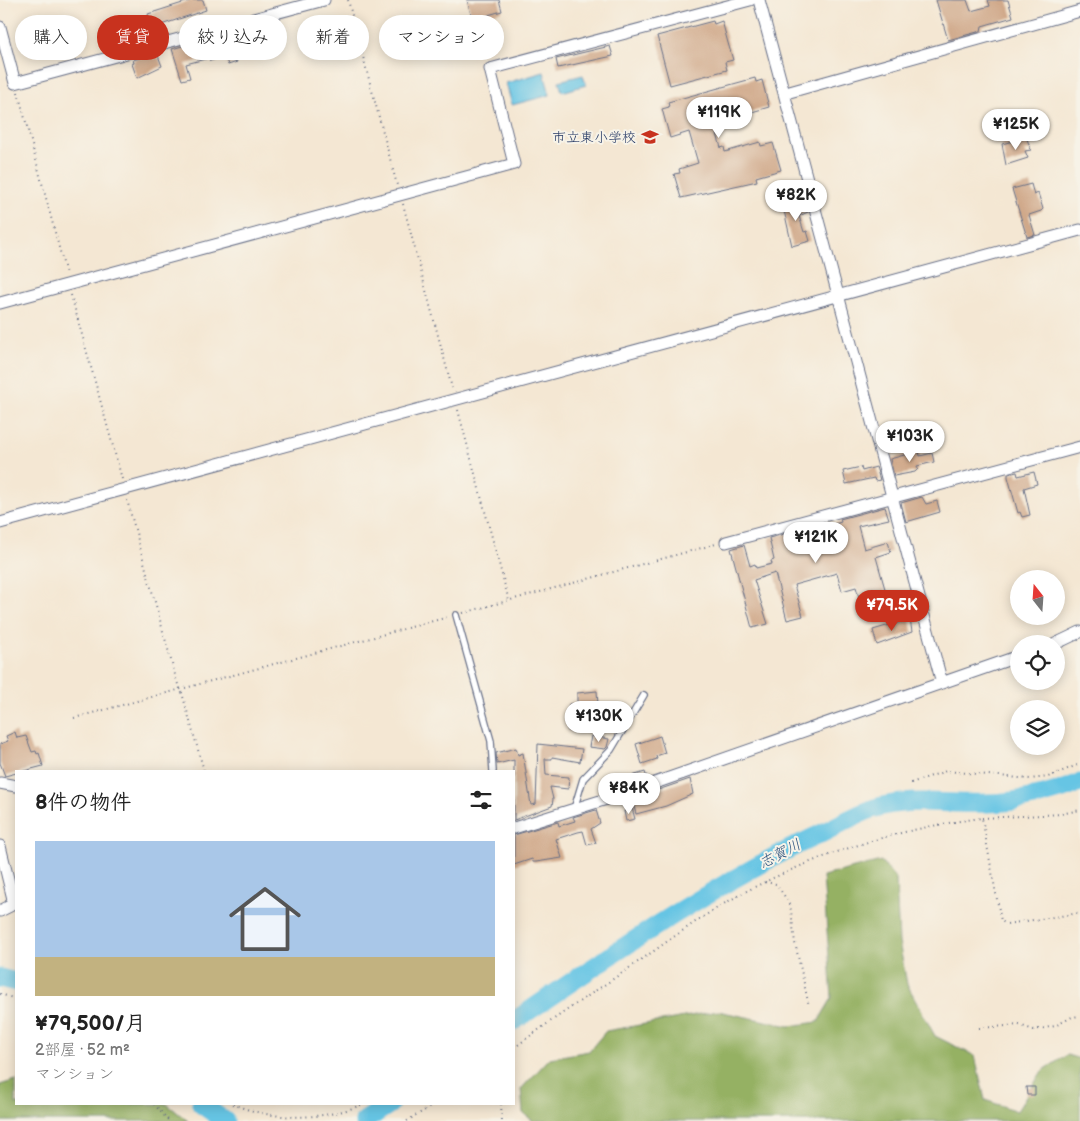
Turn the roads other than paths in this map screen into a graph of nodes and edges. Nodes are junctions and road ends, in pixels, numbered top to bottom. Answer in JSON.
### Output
{"nodes":[{"id":1,"x":324,"y":0,"type":"edge"},
{"id":2,"x":750,"y":0,"type":"edge"},
{"id":3,"x":759,"y":0,"type":"edge"},
{"id":4,"x":1080,"y":12,"type":"edge"},
{"id":5,"x":0,"y":27,"type":"edge"},
{"id":6,"x":786,"y":94,"type":"junction"},
{"id":7,"x":1080,"y":230,"type":"edge"},
{"id":8,"x":837,"y":296,"type":"junction"},
{"id":9,"x":0,"y":303,"type":"edge"},
{"id":10,"x":1080,"y":447,"type":"edge"},
{"id":11,"x":892,"y":496,"type":"junction"},
{"id":12,"x":0,"y":523,"type":"edge"},
{"id":13,"x":726,"y":542,"type":"road end"},
{"id":14,"x":456,"y":615,"type":"road end"},
{"id":15,"x":1080,"y":632,"type":"edge"},
{"id":16,"x":1065,"y":639,"type":"edge"},
{"id":17,"x":1010,"y":659,"type":"edge"},
{"id":18,"x":942,"y":683,"type":"junction"},
{"id":19,"x":644,"y":695,"type":"dead end"},
{"id":20,"x":493,"y":770,"type":"edge"},
{"id":21,"x":0,"y":783,"type":"edge"},
{"id":22,"x":15,"y":786,"type":"edge"},
{"id":23,"x":574,"y":809,"type":"junction"},
{"id":24,"x":515,"y":828,"type":"edge"},
{"id":25,"x":0,"y":846,"type":"edge"},
{"id":26,"x":0,"y":911,"type":"edge"}],
"edges":[{"from":1,"to":5,"type":"street"},
{"from":2,"to":9,"type":"street"},
{"from":3,"to":6,"type":"street"},
{"from":4,"to":6,"type":"street"},
{"from":6,"to":8,"type":"street"},
{"from":7,"to":8,"type":"street"},
{"from":8,"to":11,"type":"street"},
{"from":8,"to":12,"type":"street"},
{"from":10,"to":11,"type":"street"},
{"from":11,"to":13,"type":"street"},
{"from":11,"to":18,"type":"street"},
{"from":14,"to":20,"type":"lane"},
{"from":15,"to":16,"type":"street"},
{"from":17,"to":18,"type":"street"},
{"from":18,"to":23,"type":"street"},
{"from":19,"to":23,"type":"lane"},
{"from":21,"to":22,"type":"street"},
{"from":23,"to":24,"type":"street"},
{"from":25,"to":26,"type":"street"}]}
